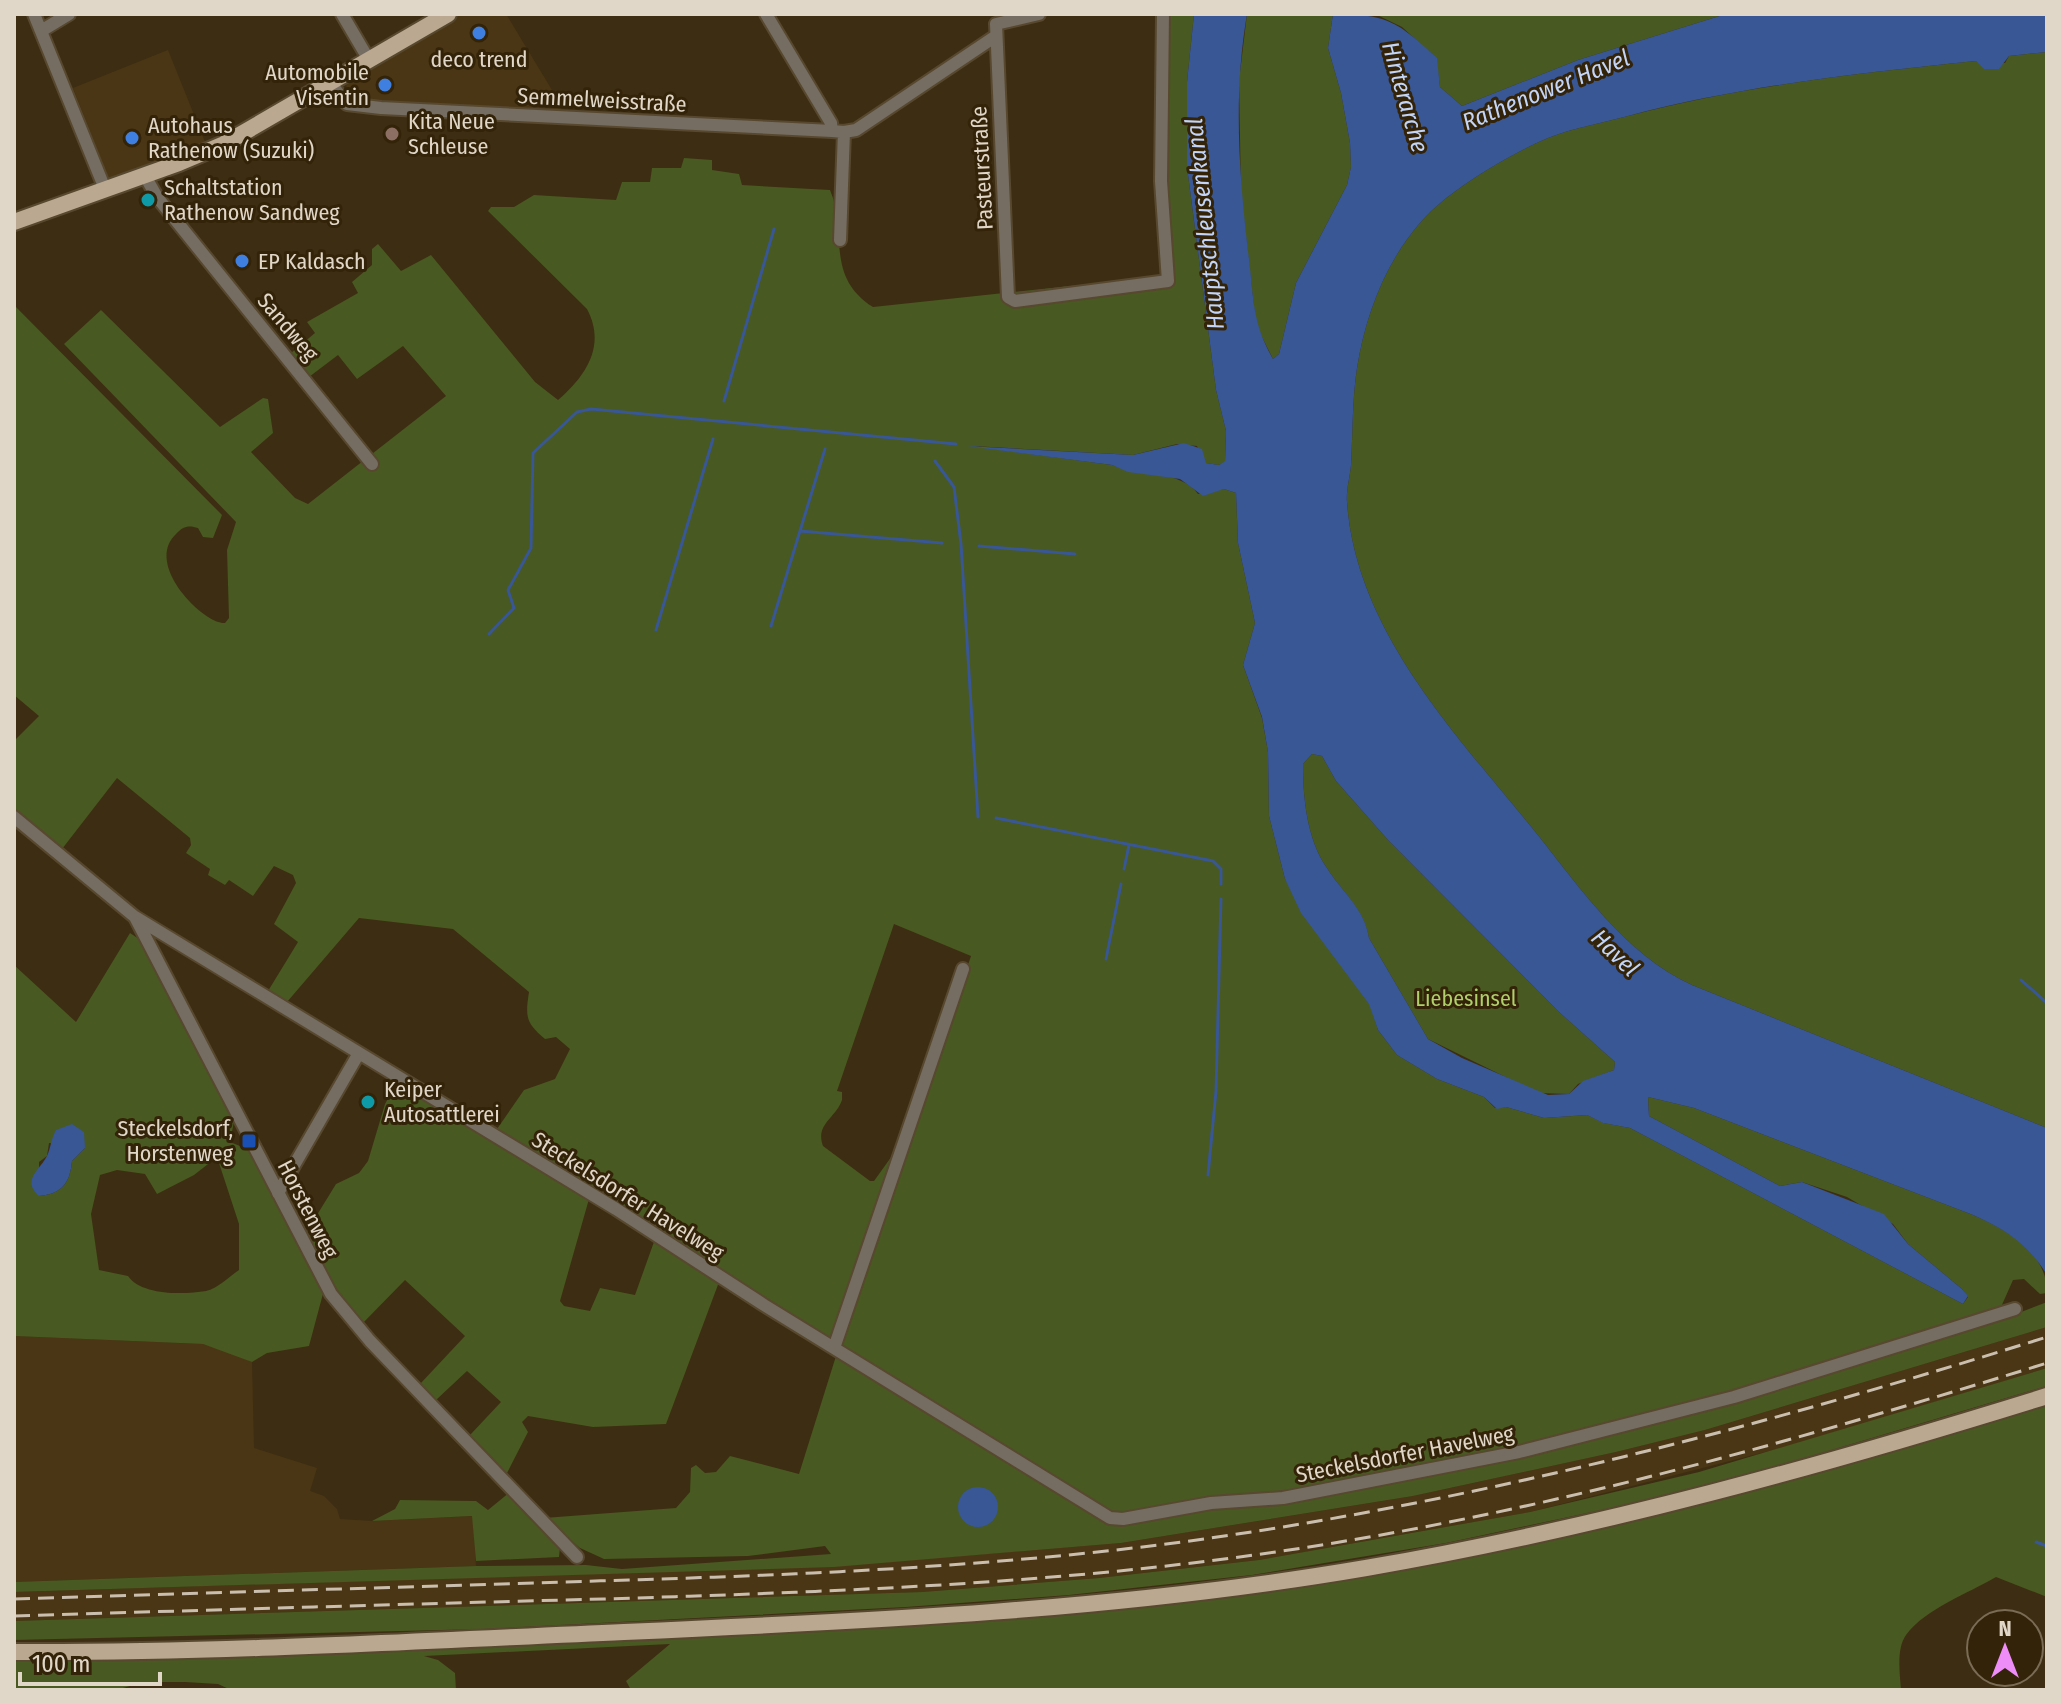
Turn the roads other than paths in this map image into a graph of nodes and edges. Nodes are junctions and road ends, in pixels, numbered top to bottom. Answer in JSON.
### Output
{"nodes":[{"id":1,"x":34,"y":14,"type":"edge"},
{"id":2,"x":69,"y":14,"type":"edge"},
{"id":3,"x":342,"y":14,"type":"edge"},
{"id":4,"x":448,"y":14,"type":"edge"},
{"id":5,"x":766,"y":14,"type":"edge"},
{"id":6,"x":1039,"y":14,"type":"edge"},
{"id":7,"x":1163,"y":14,"type":"edge"},
{"id":8,"x":994,"y":25,"type":"edge"},
{"id":9,"x":41,"y":31,"type":"junction"},
{"id":10,"x":369,"y":60,"type":"junction"},
{"id":11,"x":331,"y":84,"type":"junction"},
{"id":12,"x":838,"y":131,"type":"junction"},
{"id":13,"x":145,"y":176,"type":"junction"},
{"id":14,"x":105,"y":189,"type":"junction"},
{"id":15,"x":14,"y":222,"type":"edge"},
{"id":16,"x":840,"y":240,"type":"dead end"},
{"id":17,"x":372,"y":464,"type":"dead end"},
{"id":18,"x":14,"y":817,"type":"edge"},
{"id":19,"x":135,"y":917,"type":"junction"},
{"id":20,"x":963,"y":969,"type":"dead end"},
{"id":21,"x":359,"y":1053,"type":"junction"},
{"id":22,"x":278,"y":1193,"type":"junction"},
{"id":23,"x":2015,"y":1309,"type":"dead end"},
{"id":24,"x":834,"y":1348,"type":"junction"},
{"id":25,"x":2047,"y":1396,"type":"edge"},
{"id":26,"x":577,"y":1557,"type":"dead end"},
{"id":27,"x":14,"y":1652,"type":"edge"}],
"edges":[{"from":1,"to":9,"type":"street"},
{"from":2,"to":9,"type":"street"},
{"from":3,"to":10,"type":"street"},
{"from":4,"to":10,"type":"main road"},
{"from":5,"to":12,"type":"street"},
{"from":6,"to":8,"type":"street","name":"Semmelweisstraße"},
{"from":7,"to":8,"type":"street","name":"Pasteurstraße"},
{"from":8,"to":12,"type":"street","name":"Semmelweisstraße"},
{"from":9,"to":14,"type":"street"},
{"from":10,"to":11,"type":"main road"},
{"from":11,"to":12,"type":"street","name":"Semmelweisstraße"},
{"from":11,"to":13,"type":"main road"},
{"from":12,"to":16,"type":"street"},
{"from":13,"to":14,"type":"main road"},
{"from":13,"to":17,"type":"street","name":"Sandweg"},
{"from":14,"to":15,"type":"main road"},
{"from":18,"to":19,"type":"street","name":"Horstenweg"},
{"from":19,"to":21,"type":"street","name":"Steckelsdorfer Havelweg"},
{"from":19,"to":22,"type":"street","name":"Horstenweg"},
{"from":20,"to":24,"type":"street"},
{"from":21,"to":22,"type":"street"},
{"from":21,"to":24,"type":"street","name":"Steckelsdorfer Havelweg"},
{"from":22,"to":26,"type":"street","name":"Horstenweg"},
{"from":23,"to":24,"type":"street","name":"Steckelsdorfer Havelweg"},
{"from":25,"to":27,"type":"main road"}]}
